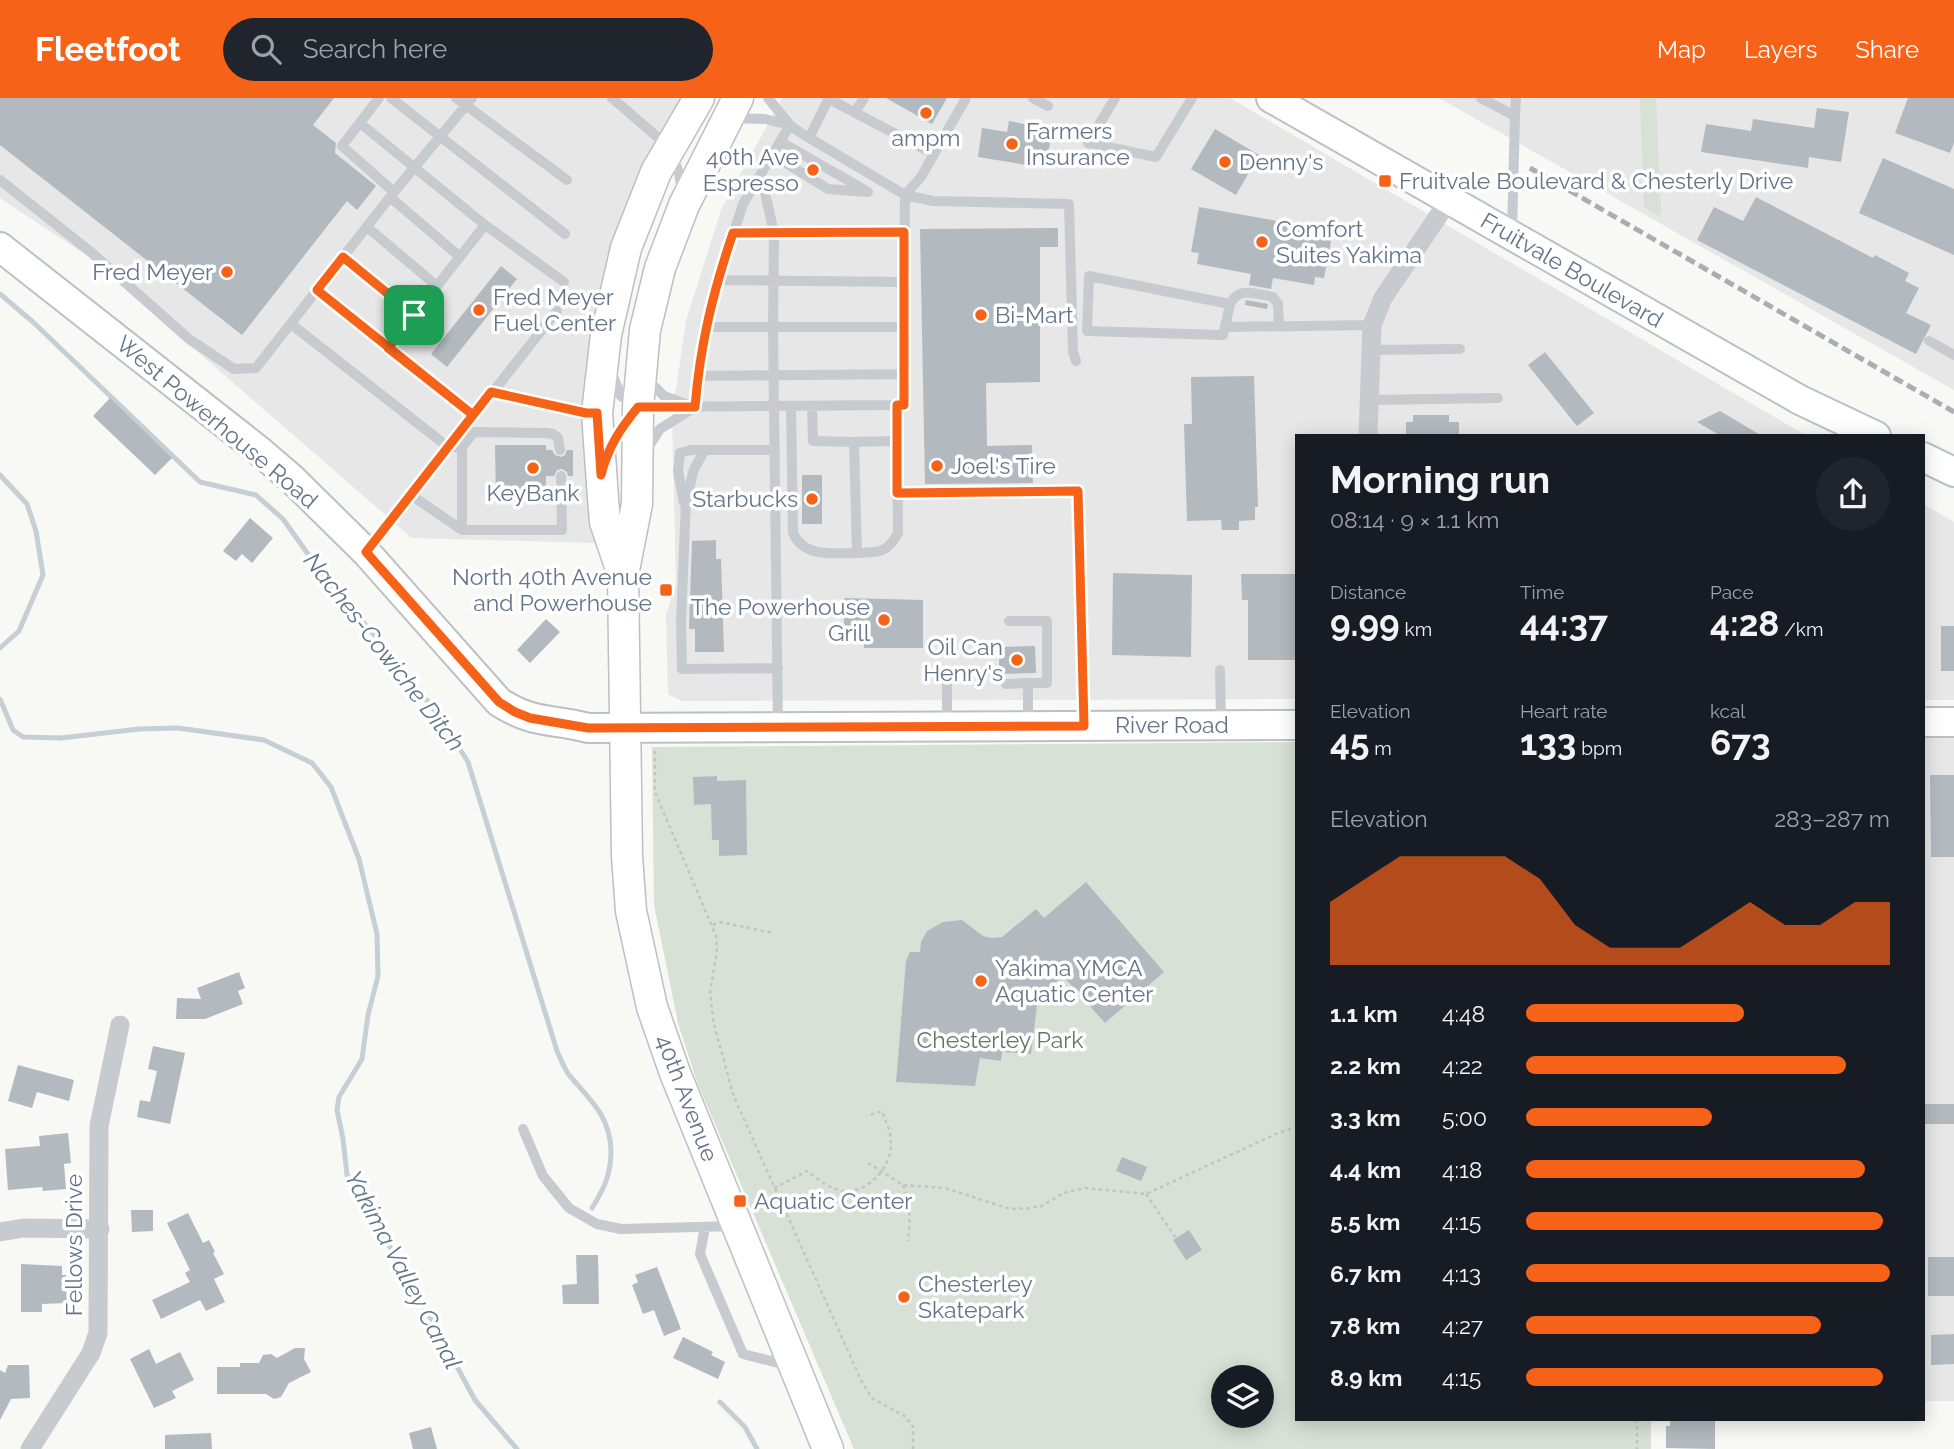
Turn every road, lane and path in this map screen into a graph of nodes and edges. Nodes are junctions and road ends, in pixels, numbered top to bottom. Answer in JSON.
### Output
{"nodes":[{"id":1,"x":380,"y":98,"type":"edge"},
{"id":2,"x":391,"y":98,"type":"edge"},
{"id":3,"x":456,"y":98,"type":"edge"},
{"id":4,"x":612,"y":98,"type":"edge"},
{"id":5,"x":699,"y":98,"type":"edge"},
{"id":6,"x":768,"y":98,"type":"edge"},
{"id":7,"x":829,"y":98,"type":"edge"},
{"id":8,"x":863,"y":98,"type":"edge"},
{"id":9,"x":967,"y":98,"type":"edge"},
{"id":10,"x":1033,"y":98,"type":"edge"},
{"id":11,"x":1115,"y":98,"type":"edge"},
{"id":12,"x":1192,"y":98,"type":"edge"},
{"id":13,"x":1271,"y":98,"type":"edge"},
{"id":14,"x":1481,"y":98,"type":"edge"},
{"id":15,"x":1516,"y":98,"type":"edge"},
{"id":16,"x":469,"y":102,"type":"edge"},
{"id":17,"x":1048,"y":106,"type":"dead end"},
{"id":18,"x":733,"y":108,"type":"edge"},
{"id":19,"x":855,"y":112,"type":"junction"},
{"id":20,"x":1515,"y":116,"type":"junction"},
{"id":21,"x":360,"y":123,"type":"junction"},
{"id":22,"x":790,"y":125,"type":"junction"},
{"id":23,"x":440,"y":137,"type":"junction"},
{"id":24,"x":809,"y":138,"type":"junction"},
{"id":25,"x":781,"y":142,"type":"junction"},
{"id":26,"x":669,"y":147,"type":"junction"},
{"id":27,"x":934,"y":154,"type":"junction"},
{"id":28,"x":773,"y":155,"type":"junction"},
{"id":29,"x":414,"y":168,"type":"junction"},
{"id":30,"x":761,"y":175,"type":"junction"},
{"id":31,"x":0,"y":180,"type":"edge"},
{"id":32,"x":567,"y":180,"type":"dead end"},
{"id":33,"x":392,"y":194,"type":"junction"},
{"id":34,"x":905,"y":195,"type":"junction"},
{"id":35,"x":1449,"y":200,"type":"junction"},
{"id":36,"x":684,"y":205,"type":"junction"},
{"id":37,"x":485,"y":225,"type":"junction"},
{"id":38,"x":367,"y":227,"type":"junction"},
{"id":39,"x":904,"y":232,"type":"junction"},
{"id":40,"x":733,"y":233,"type":"junction"},
{"id":41,"x":774,"y":233,"type":"junction"},
{"id":42,"x":565,"y":234,"type":"dead end"},
{"id":43,"x":1511,"y":236,"type":"junction"},
{"id":44,"x":0,"y":247,"type":"edge"},
{"id":45,"x":343,"y":257,"type":"junction"},
{"id":46,"x":460,"y":257,"type":"junction"},
{"id":47,"x":717,"y":280,"type":"junction"},
{"id":48,"x":774,"y":281,"type":"junction"},
{"id":49,"x":564,"y":282,"type":"dead end"},
{"id":50,"x":904,"y":282,"type":"junction"},
{"id":51,"x":437,"y":286,"type":"junction"},
{"id":52,"x":317,"y":290,"type":"junction"},
{"id":53,"x":1230,"y":304,"type":"junction"},
{"id":54,"x":557,"y":310,"type":"dead end"},
{"id":55,"x":414,"y":315,"type":"junction"},
{"id":56,"x":291,"y":324,"type":"junction"},
{"id":57,"x":1372,"y":325,"type":"junction"},
{"id":58,"x":1279,"y":326,"type":"junction"},
{"id":59,"x":706,"y":327,"type":"junction"},
{"id":60,"x":773,"y":327,"type":"junction"},
{"id":61,"x":904,"y":327,"type":"junction"},
{"id":62,"x":1225,"y":327,"type":"junction"},
{"id":63,"x":606,"y":335,"type":"junction"},
{"id":64,"x":1929,"y":341,"type":"dead end"},
{"id":65,"x":388,"y":348,"type":"junction"},
{"id":66,"x":1371,"y":349,"type":"junction"},
{"id":67,"x":1460,"y":349,"type":"dead end"},
{"id":68,"x":1954,"y":355,"type":"edge"},
{"id":69,"x":641,"y":356,"type":"junction"},
{"id":70,"x":1076,"y":361,"type":"dead end"},
{"id":71,"x":904,"y":374,"type":"junction"},
{"id":72,"x":698,"y":376,"type":"junction"},
{"id":73,"x":774,"y":376,"type":"junction"},
{"id":74,"x":491,"y":392,"type":"junction"},
{"id":75,"x":1498,"y":398,"type":"dead end"},
{"id":76,"x":1370,"y":400,"type":"junction"},
{"id":77,"x":897,"y":405,"type":"junction"},
{"id":78,"x":791,"y":406,"type":"junction"},
{"id":79,"x":812,"y":406,"type":"junction"},
{"id":80,"x":638,"y":407,"type":"junction"},
{"id":81,"x":695,"y":407,"type":"junction"},
{"id":82,"x":775,"y":407,"type":"junction"},
{"id":83,"x":597,"y":413,"type":"junction"},
{"id":84,"x":473,"y":415,"type":"junction"},
{"id":85,"x":1368,"y":434,"type":"edge"},
{"id":86,"x":1872,"y":434,"type":"edge"},
{"id":87,"x":897,"y":440,"type":"junction"},
{"id":88,"x":855,"y":442,"type":"junction"},
{"id":89,"x":448,"y":447,"type":"junction"},
{"id":90,"x":462,"y":447,"type":"junction"},
{"id":91,"x":560,"y":450,"type":"dead end"},
{"id":92,"x":705,"y":450,"type":"junction"},
{"id":93,"x":775,"y":450,"type":"junction"},
{"id":94,"x":1925,"y":458,"type":"edge"},
{"id":95,"x":637,"y":464,"type":"junction"},
{"id":96,"x":1953,"y":472,"type":"edge"},
{"id":97,"x":601,"y":475,"type":"junction"},
{"id":98,"x":561,"y":476,"type":"dead end"},
{"id":99,"x":897,"y":493,"type":"junction"},
{"id":100,"x":411,"y":495,"type":"junction"},
{"id":101,"x":686,"y":512,"type":"junction"},
{"id":102,"x":462,"y":530,"type":"junction"},
{"id":103,"x":366,"y":552,"type":"junction"},
{"id":104,"x":857,"y":553,"type":"junction"},
{"id":105,"x":623,"y":575,"type":"junction"},
{"id":106,"x":1009,"y":621,"type":"dead end"},
{"id":107,"x":778,"y":667,"type":"junction"},
{"id":108,"x":1220,"y":670,"type":"dead end"},
{"id":109,"x":947,"y":677,"type":"dead end"},
{"id":110,"x":1028,"y":683,"type":"junction"},
{"id":111,"x":1006,"y":684,"type":"dead end"},
{"id":112,"x":1925,"y":722,"type":"edge"},
{"id":113,"x":1954,"y":722,"type":"edge"},
{"id":114,"x":1221,"y":725,"type":"junction"},
{"id":115,"x":1295,"y":725,"type":"edge"},
{"id":116,"x":947,"y":726,"type":"junction"},
{"id":117,"x":1028,"y":726,"type":"junction"},
{"id":118,"x":1084,"y":726,"type":"junction"},
{"id":119,"x":778,"y":727,"type":"junction"},
{"id":120,"x":626,"y":728,"type":"junction"},
{"id":121,"x":656,"y":748,"type":"dead end"},
{"id":122,"x":713,"y":925,"type":"junction"},
{"id":123,"x":773,"y":933,"type":"dead end"},
{"id":124,"x":120,"y":1025,"type":"dead end"},
{"id":125,"x":867,"y":1116,"type":"dead end"},
{"id":126,"x":1295,"y":1128,"type":"edge"},
{"id":127,"x":523,"y":1129,"type":"dead end"},
{"id":128,"x":868,"y":1163,"type":"dead end"},
{"id":129,"x":882,"y":1172,"type":"junction"},
{"id":130,"x":903,"y":1185,"type":"junction"},
{"id":131,"x":774,"y":1189,"type":"junction"},
{"id":132,"x":1146,"y":1194,"type":"junction"},
{"id":133,"x":738,"y":1226,"type":"junction"},
{"id":134,"x":705,"y":1227,"type":"junction"},
{"id":135,"x":100,"y":1229,"type":"junction"},
{"id":136,"x":0,"y":1232,"type":"edge"},
{"id":137,"x":1175,"y":1237,"type":"dead end"},
{"id":138,"x":908,"y":1241,"type":"dead end"},
{"id":139,"x":796,"y":1367,"type":"junction"},
{"id":140,"x":1637,"y":1421,"type":"edge"},
{"id":141,"x":30,"y":1449,"type":"edge"},
{"id":142,"x":828,"y":1449,"type":"edge"},
{"id":143,"x":913,"y":1449,"type":"edge"},
{"id":144,"x":1637,"y":1449,"type":"edge"}],
"edges":[{"from":1,"to":21,"type":"lane"},
{"from":2,"to":23,"type":"lane"},
{"from":3,"to":16,"type":"lane"},
{"from":4,"to":26,"type":"lane"},
{"from":5,"to":26,"type":"main road"},
{"from":6,"to":22,"type":"lane"},
{"from":7,"to":19,"type":"lane"},
{"from":7,"to":24,"type":"lane"},
{"from":8,"to":19,"type":"lane"},
{"from":9,"to":27,"type":"lane"},
{"from":10,"to":17,"type":"lane"},
{"from":11,"to":12,"type":"lane"},
{"from":13,"to":35,"type":"main road","name":"Fruitvale Boulevard"},
{"from":14,"to":20,"type":"lane"},
{"from":15,"to":20,"type":"lane"},
{"from":16,"to":23,"type":"lane"},
{"from":16,"to":32,"type":"lane"},
{"from":18,"to":22,"type":"lane"},
{"from":18,"to":36,"type":"main road"},
{"from":19,"to":27,"type":"lane"},
{"from":20,"to":43,"type":"lane"},
{"from":21,"to":29,"type":"lane"},
{"from":21,"to":33,"type":"lane"},
{"from":22,"to":24,"type":"lane"},
{"from":22,"to":25,"type":"lane"},
{"from":23,"to":29,"type":"lane"},
{"from":23,"to":42,"type":"lane"},
{"from":24,"to":34,"type":"lane"},
{"from":25,"to":28,"type":"lane"},
{"from":25,"to":28,"type":"lane"},
{"from":26,"to":36,"type":"lane"},
{"from":26,"to":63,"type":"main road"},
{"from":27,"to":34,"type":"lane"},
{"from":28,"to":30,"type":"lane"},
{"from":29,"to":33,"type":"lane"},
{"from":29,"to":37,"type":"lane"},
{"from":30,"to":40,"type":"lane"},
{"from":30,"to":41,"type":"lane"},
{"from":31,"to":56,"type":"lane"},
{"from":33,"to":38,"type":"lane"},
{"from":33,"to":46,"type":"lane"},
{"from":34,"to":39,"type":"lane"},
{"from":34,"to":70,"type":"lane"},
{"from":35,"to":43,"type":"main road","name":"Fruitvale Boulevard"},
{"from":35,"to":57,"type":"street"},
{"from":36,"to":69,"type":"main road"},
{"from":37,"to":46,"type":"lane"},
{"from":37,"to":49,"type":"lane"},
{"from":38,"to":45,"type":"lane"},
{"from":38,"to":51,"type":"lane"},
{"from":39,"to":41,"type":"lane"},
{"from":39,"to":50,"type":"lane"},
{"from":40,"to":41,"type":"lane"},
{"from":40,"to":47,"type":"lane"},
{"from":41,"to":48,"type":"lane"},
{"from":43,"to":86,"type":"main road","name":"Fruitvale Boulevard"},
{"from":44,"to":103,"type":"main road","name":"West Powerhouse Road"},
{"from":45,"to":52,"type":"lane"},
{"from":45,"to":55,"type":"lane"},
{"from":46,"to":51,"type":"lane"},
{"from":47,"to":48,"type":"lane"},
{"from":47,"to":59,"type":"lane"},
{"from":48,"to":50,"type":"lane"},
{"from":48,"to":60,"type":"lane"},
{"from":50,"to":61,"type":"lane"},
{"from":51,"to":55,"type":"lane"},
{"from":52,"to":56,"type":"lane"},
{"from":52,"to":65,"type":"lane"},
{"from":53,"to":58,"type":"lane"},
{"from":53,"to":62,"type":"lane"},
{"from":53,"to":62,"type":"lane"},
{"from":54,"to":74,"type":"lane"},
{"from":55,"to":65,"type":"lane"},
{"from":56,"to":89,"type":"lane"},
{"from":57,"to":58,"type":"lane"},
{"from":57,"to":66,"type":"street"},
{"from":58,"to":62,"type":"lane"},
{"from":59,"to":60,"type":"lane"},
{"from":59,"to":72,"type":"lane"},
{"from":60,"to":61,"type":"lane"},
{"from":60,"to":73,"type":"lane"},
{"from":61,"to":71,"type":"lane"},
{"from":63,"to":80,"type":"lane"},
{"from":63,"to":83,"type":"main road"},
{"from":64,"to":68,"type":"lane"},
{"from":65,"to":84,"type":"lane"},
{"from":66,"to":67,"type":"lane"},
{"from":66,"to":76,"type":"street"},
{"from":69,"to":80,"type":"main road"},
{"from":69,"to":81,"type":"lane"},
{"from":71,"to":73,"type":"lane"},
{"from":71,"to":77,"type":"lane"},
{"from":72,"to":73,"type":"lane"},
{"from":72,"to":81,"type":"lane"},
{"from":73,"to":82,"type":"lane"},
{"from":74,"to":83,"type":"lane"},
{"from":74,"to":84,"type":"lane"},
{"from":75,"to":76,"type":"lane"},
{"from":76,"to":85,"type":"street"},
{"from":77,"to":79,"type":"lane"},
{"from":77,"to":87,"type":"lane"},
{"from":78,"to":79,"type":"lane"},
{"from":78,"to":82,"type":"lane"},
{"from":78,"to":104,"type":"lane"},
{"from":79,"to":88,"type":"lane"},
{"from":80,"to":81,"type":"lane"},
{"from":80,"to":95,"type":"main road"},
{"from":80,"to":97,"type":"lane"},
{"from":81,"to":82,"type":"lane"},
{"from":81,"to":95,"type":"lane"},
{"from":82,"to":93,"type":"lane"},
{"from":83,"to":97,"type":"main road"},
{"from":84,"to":89,"type":"lane"},
{"from":87,"to":88,"type":"lane"},
{"from":87,"to":99,"type":"lane"},
{"from":88,"to":104,"type":"lane"},
{"from":89,"to":90,"type":"lane"},
{"from":89,"to":100,"type":"lane"},
{"from":90,"to":91,"type":"lane"},
{"from":90,"to":102,"type":"lane"},
{"from":92,"to":93,"type":"lane"},
{"from":92,"to":101,"type":"lane"},
{"from":92,"to":101,"type":"lane"},
{"from":93,"to":107,"type":"lane"},
{"from":94,"to":96,"type":"main road"},
{"from":95,"to":105,"type":"main road"},
{"from":97,"to":105,"type":"main road"},
{"from":98,"to":102,"type":"lane"},
{"from":99,"to":104,"type":"lane"},
{"from":99,"to":118,"type":"lane"},
{"from":100,"to":102,"type":"lane"},
{"from":100,"to":103,"type":"lane"},
{"from":101,"to":107,"type":"lane"},
{"from":103,"to":120,"type":"main road","name":"West Powerhouse Road"},
{"from":105,"to":120,"type":"main road","name":"40th Avenue"},
{"from":106,"to":110,"type":"lane"},
{"from":107,"to":119,"type":"lane"},
{"from":108,"to":114,"type":"lane"},
{"from":109,"to":116,"type":"lane"},
{"from":110,"to":111,"type":"lane"},
{"from":110,"to":117,"type":"lane"},
{"from":112,"to":113,"type":"main road"},
{"from":114,"to":115,"type":"main road","name":"River Road"},
{"from":114,"to":118,"type":"main road","name":"River Road"},
{"from":116,"to":117,"type":"main road","name":"River Road"},
{"from":116,"to":119,"type":"main road","name":"River Road"},
{"from":117,"to":118,"type":"main road","name":"River Road"},
{"from":119,"to":120,"type":"main road","name":"River Road"},
{"from":120,"to":133,"type":"main road","name":"40th Avenue"},
{"from":121,"to":122,"type":"path"},
{"from":122,"to":123,"type":"path"},
{"from":122,"to":131,"type":"path"},
{"from":124,"to":135,"type":"street","name":"Fellows Drive"},
{"from":125,"to":129,"type":"path"},
{"from":126,"to":132,"type":"path"},
{"from":127,"to":134,"type":"lane"},
{"from":128,"to":129,"type":"path"},
{"from":129,"to":130,"type":"path"},
{"from":129,"to":131,"type":"path"},
{"from":130,"to":132,"type":"path"},
{"from":130,"to":138,"type":"path"},
{"from":131,"to":143,"type":"path"},
{"from":132,"to":137,"type":"path"},
{"from":133,"to":134,"type":"lane"},
{"from":133,"to":139,"type":"main road","name":"40th Avenue"},
{"from":134,"to":139,"type":"lane"},
{"from":135,"to":136,"type":"street"},
{"from":135,"to":141,"type":"street","name":"Fellows Drive"},
{"from":139,"to":142,"type":"main road","name":"40th Avenue"},
{"from":140,"to":144,"type":"path"}]}
